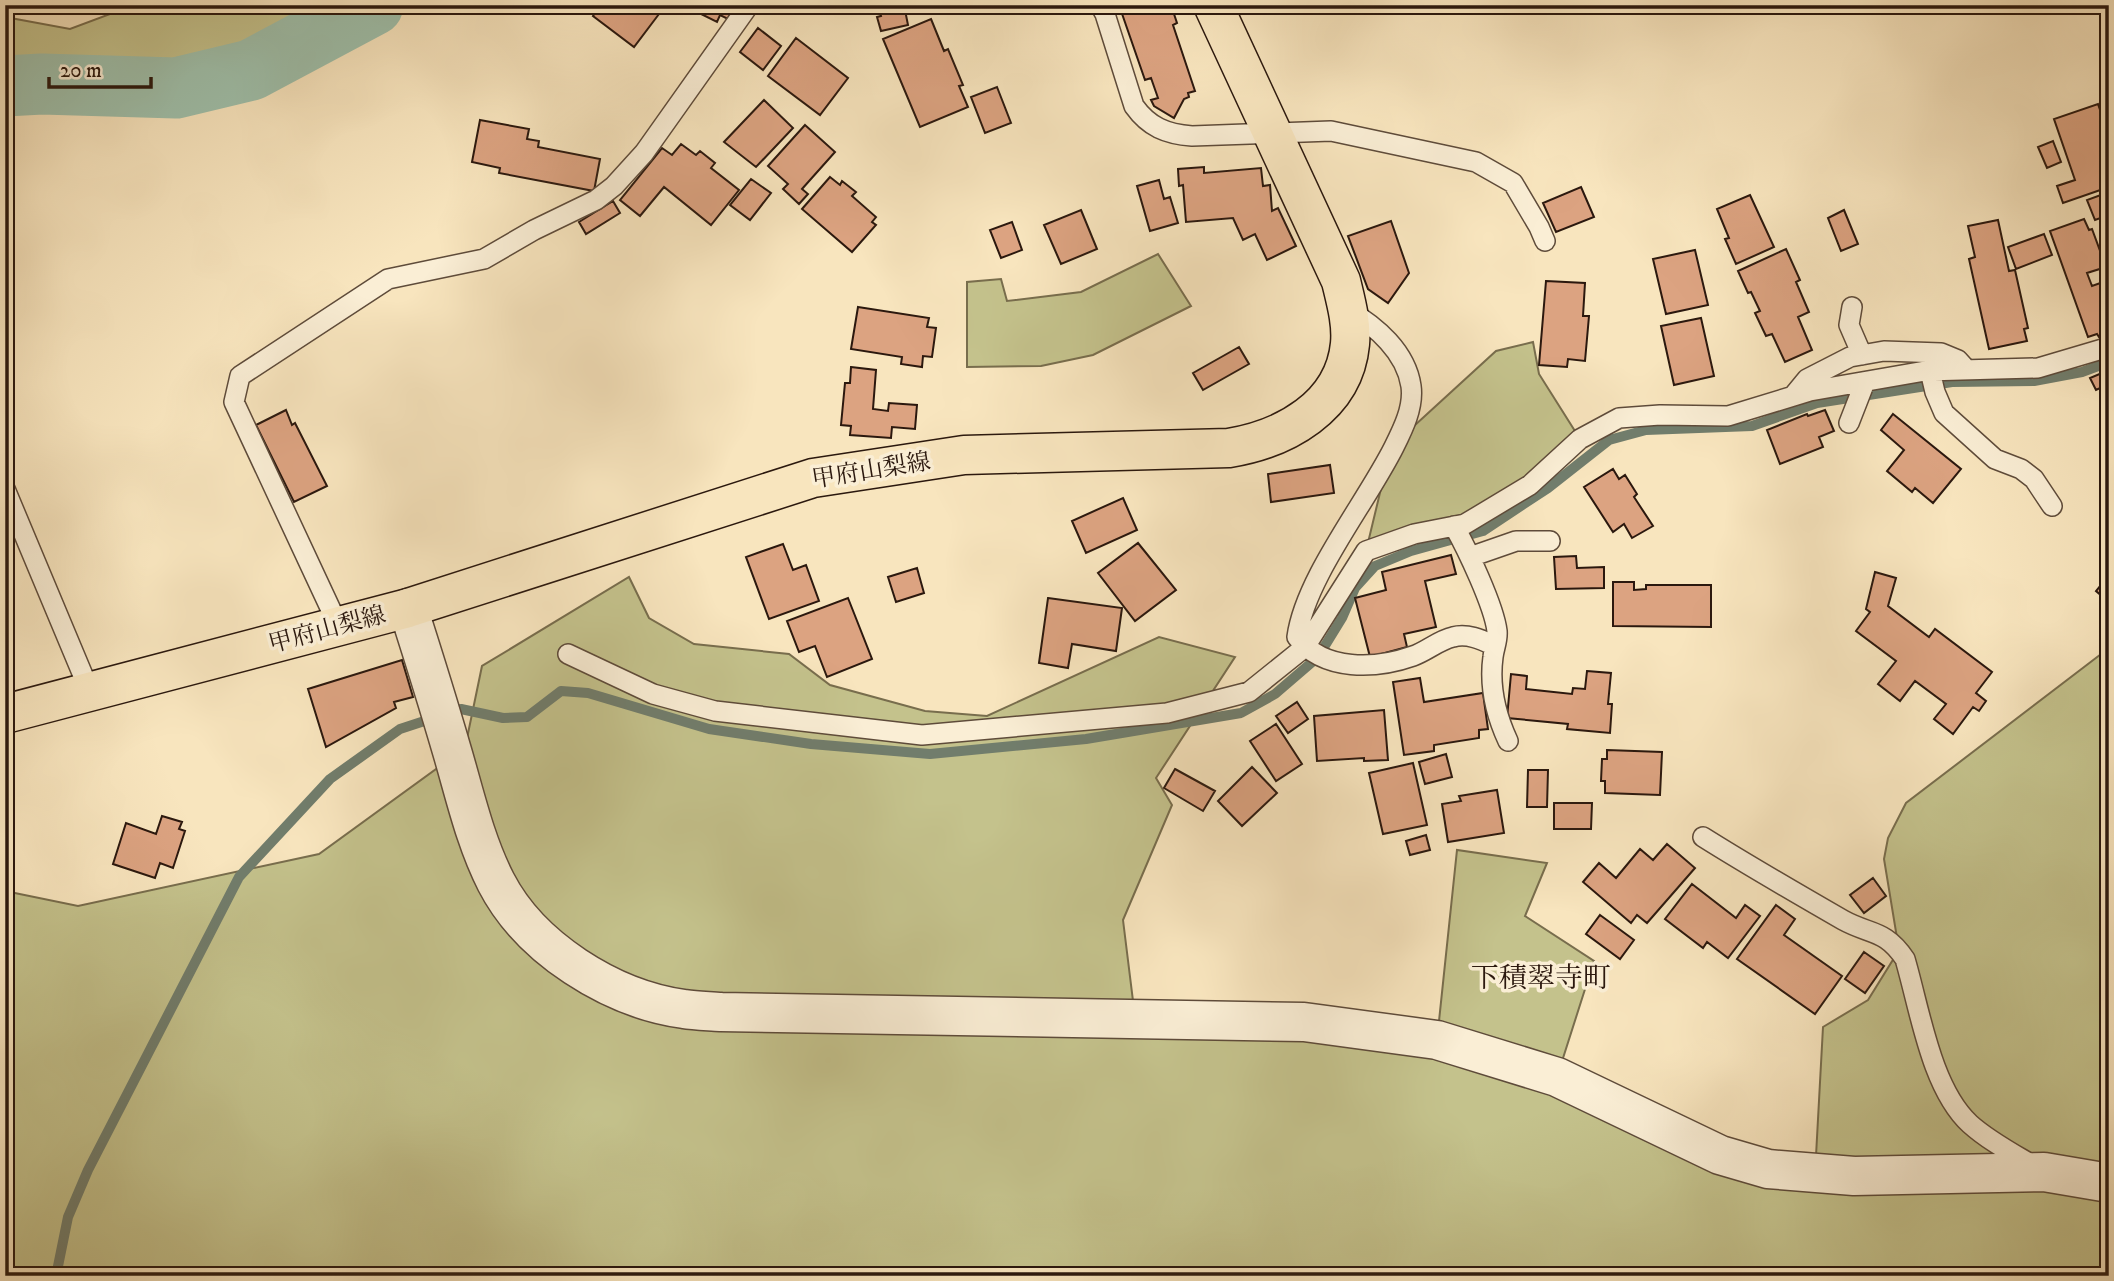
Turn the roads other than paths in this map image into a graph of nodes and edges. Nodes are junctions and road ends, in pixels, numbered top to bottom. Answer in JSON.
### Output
{"nodes":[{"id":1,"x":749,"y":5,"type":"edge"},
{"id":2,"x":1100,"y":5,"type":"edge"},
{"id":3,"x":1213,"y":5,"type":"edge"},
{"id":4,"x":1273,"y":134,"type":"junction"},
{"id":5,"x":1545,"y":242,"type":"dead end"},
{"id":6,"x":1852,"y":307,"type":"dead end"},
{"id":7,"x":1349,"y":310,"type":"junction"},
{"id":8,"x":2109,"y":346,"type":"edge"},
{"id":9,"x":1862,"y":355,"type":"junction"},
{"id":10,"x":1966,"y":370,"type":"junction"},
{"id":11,"x":1932,"y":380,"type":"junction"},
{"id":12,"x":1792,"y":397,"type":"junction"},
{"id":13,"x":5,"y":489,"type":"edge"},
{"id":14,"x":2052,"y":506,"type":"dead end"},
{"id":15,"x":1462,"y":541,"type":"junction"},
{"id":16,"x":1550,"y":541,"type":"dead end"},
{"id":17,"x":408,"y":608,"type":"junction"},
{"id":18,"x":339,"y":627,"type":"junction"},
{"id":19,"x":1495,"y":646,"type":"junction"},
{"id":20,"x":1307,"y":648,"type":"junction"},
{"id":21,"x":568,"y":654,"type":"dead end"},
{"id":22,"x":90,"y":692,"type":"junction"},
{"id":23,"x":5,"y":714,"type":"edge"},
{"id":24,"x":1508,"y":741,"type":"dead end"},
{"id":25,"x":1703,"y":837,"type":"dead end"},
{"id":26,"x":2044,"y":1172,"type":"junction"},
{"id":27,"x":2109,"y":1183,"type":"edge"}],
"edges":[{"from":1,"to":18,"type":"lane"},
{"from":2,"to":4,"type":"lane"},
{"from":3,"to":4,"type":"main road","name":"甲府山梨線"},
{"from":4,"to":5,"type":"lane"},
{"from":4,"to":7,"type":"main road","name":"甲府山梨線"},
{"from":6,"to":9,"type":"lane"},
{"from":7,"to":17,"type":"main road","name":"甲府山梨線"},
{"from":7,"to":20,"type":"lane"},
{"from":8,"to":10,"type":"lane"},
{"from":9,"to":10,"type":"lane"},
{"from":9,"to":12,"type":"lane"},
{"from":10,"to":11,"type":"lane"},
{"from":11,"to":12,"type":"lane"},
{"from":11,"to":14,"type":"lane"},
{"from":12,"to":15,"type":"lane"},
{"from":13,"to":22,"type":"lane"},
{"from":15,"to":16,"type":"lane"},
{"from":15,"to":19,"type":"lane"},
{"from":15,"to":20,"type":"lane"},
{"from":17,"to":18,"type":"main road","name":"甲府山梨線"},
{"from":17,"to":26,"type":"street"},
{"from":18,"to":22,"type":"main road","name":"甲府山梨線"},
{"from":19,"to":20,"type":"lane"},
{"from":19,"to":24,"type":"lane"},
{"from":20,"to":21,"type":"lane"},
{"from":22,"to":23,"type":"main road","name":"甲府山梨線"},
{"from":25,"to":26,"type":"lane"},
{"from":26,"to":27,"type":"street"}]}
